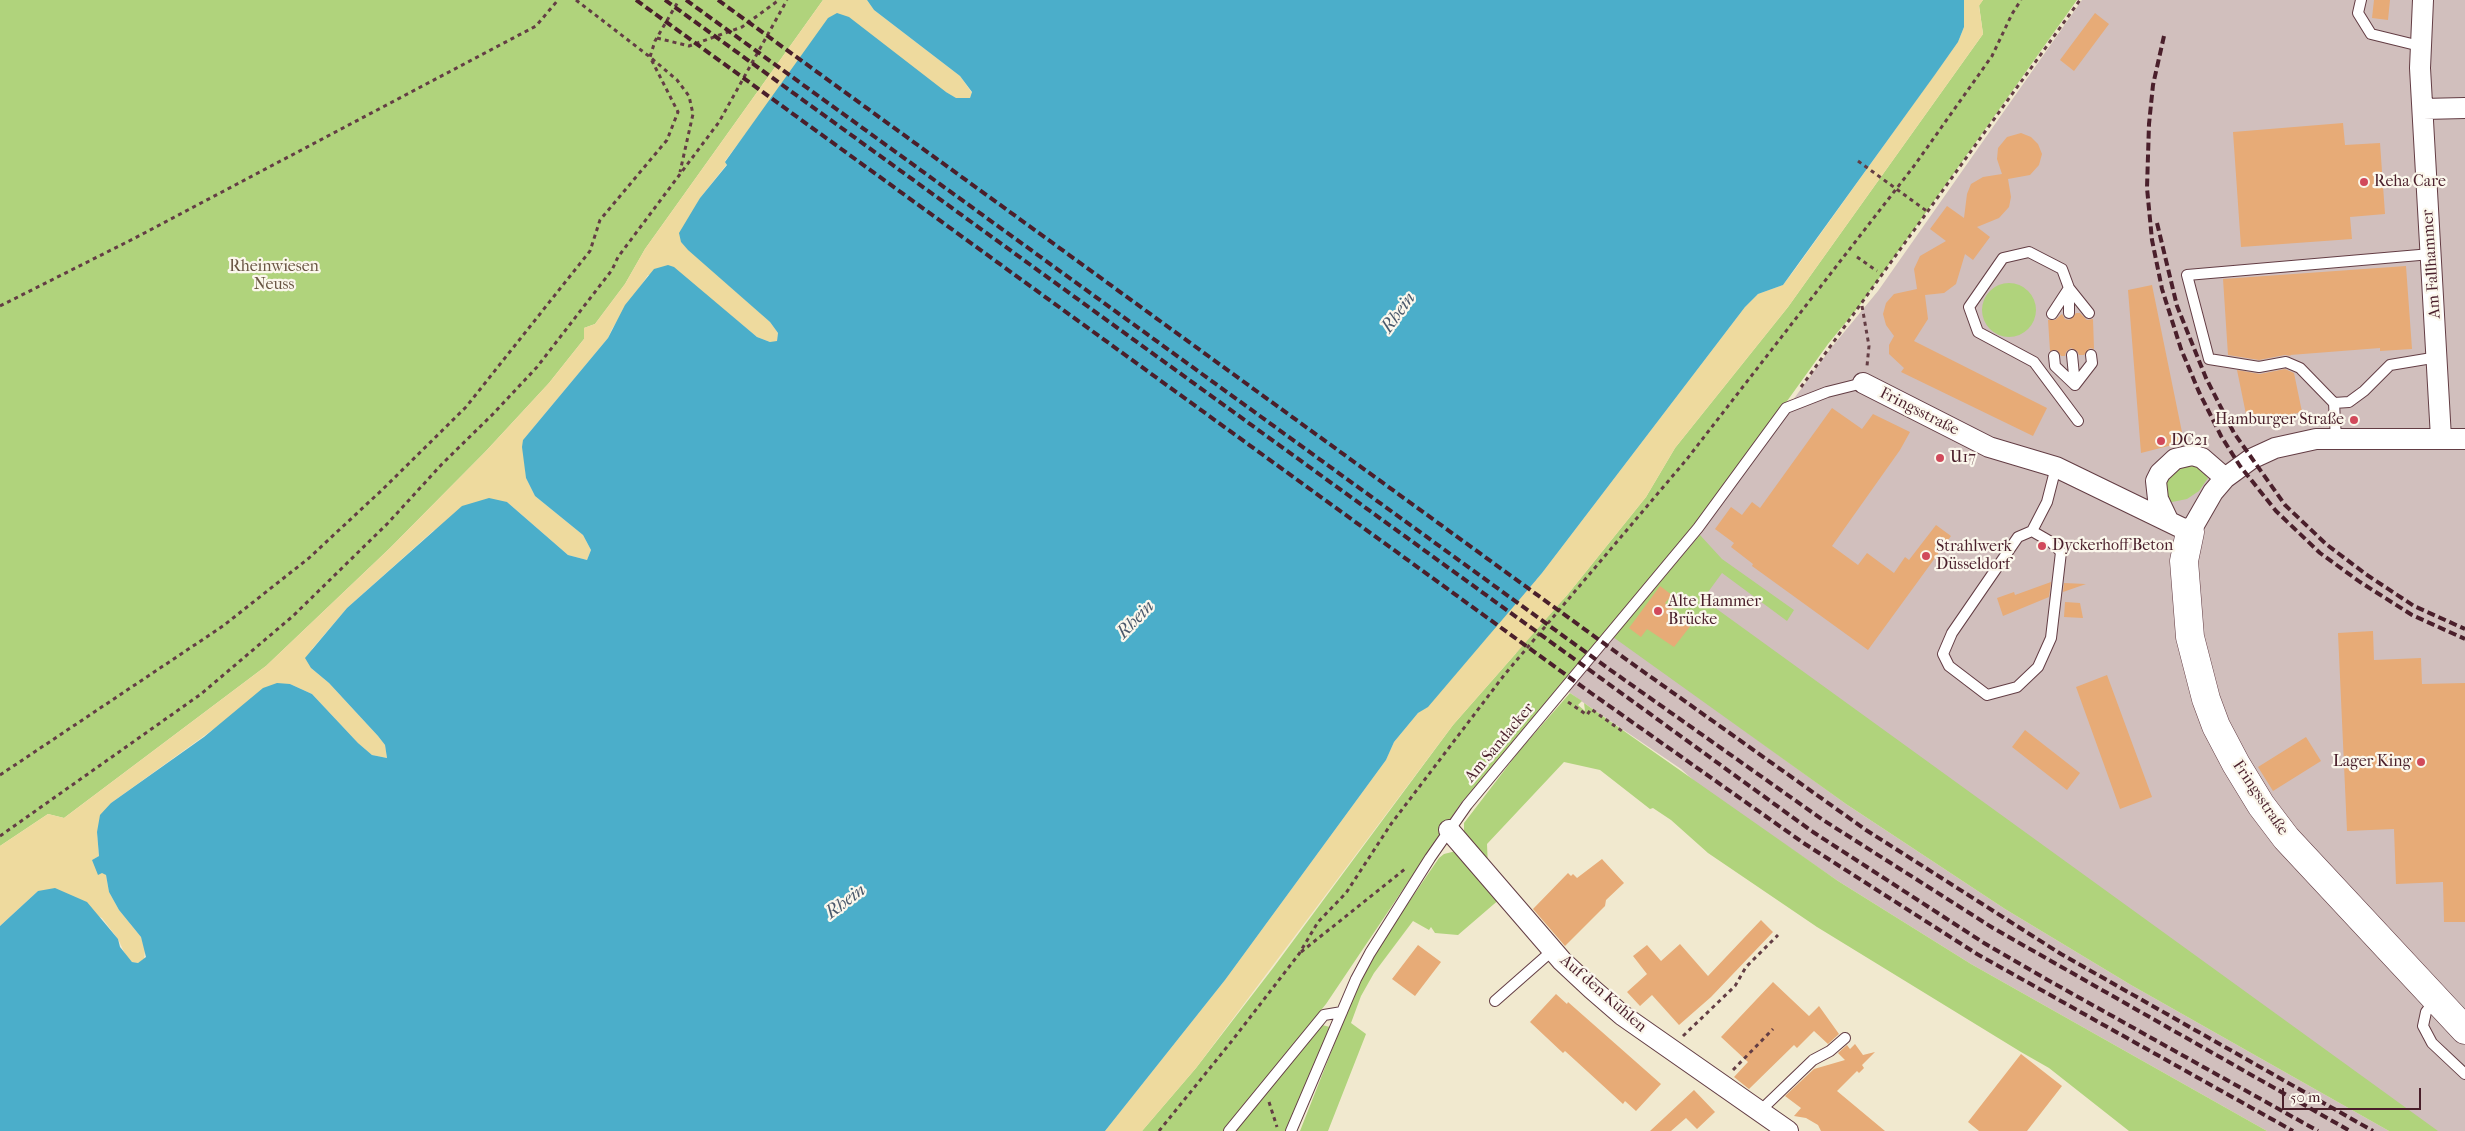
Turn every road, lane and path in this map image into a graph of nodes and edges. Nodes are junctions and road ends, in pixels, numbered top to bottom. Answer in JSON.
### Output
{"nodes":[{"id":1,"x":558,"y":0,"type":"edge"},
{"id":2,"x":576,"y":0,"type":"edge"},
{"id":3,"x":679,"y":0,"type":"edge"},
{"id":4,"x":779,"y":0,"type":"edge"},
{"id":5,"x":787,"y":0,"type":"edge"},
{"id":6,"x":2021,"y":0,"type":"edge"},
{"id":7,"x":2080,"y":0,"type":"edge"},
{"id":8,"x":2361,"y":0,"type":"edge"},
{"id":9,"x":2422,"y":0,"type":"edge"},
{"id":10,"x":657,"y":38,"type":"junction"},
{"id":11,"x":2420,"y":46,"type":"junction"},
{"id":12,"x":650,"y":57,"type":"junction"},
{"id":13,"x":2465,"y":108,"type":"edge"},
{"id":14,"x":2422,"y":109,"type":"junction"},
{"id":15,"x":1858,"y":161,"type":"dead end"},
{"id":16,"x":679,"y":175,"type":"junction"},
{"id":17,"x":1928,"y":212,"type":"junction"},
{"id":18,"x":2432,"y":254,"type":"junction"},
{"id":19,"x":1857,"y":257,"type":"dead end"},
{"id":20,"x":1877,"y":271,"type":"dead end"},
{"id":21,"x":2069,"y":288,"type":"junction"},
{"id":22,"x":1862,"y":305,"type":"junction"},
{"id":23,"x":0,"y":306,"type":"edge"},
{"id":24,"x":2089,"y":313,"type":"dead end"},
{"id":25,"x":2052,"y":314,"type":"dead end"},
{"id":26,"x":2070,"y":314,"type":"dead end"},
{"id":27,"x":2091,"y":354,"type":"dead end"},
{"id":28,"x":2054,"y":356,"type":"dead end"},
{"id":29,"x":2072,"y":356,"type":"dead end"},
{"id":30,"x":2438,"y":357,"type":"junction"},
{"id":31,"x":1863,"y":383,"type":"junction"},
{"id":32,"x":2075,"y":385,"type":"junction"},
{"id":33,"x":2334,"y":403,"type":"junction"},
{"id":34,"x":1786,"y":408,"type":"junction"},
{"id":35,"x":2078,"y":421,"type":"dead end"},
{"id":36,"x":2336,"y":438,"type":"junction"},
{"id":37,"x":2441,"y":438,"type":"junction"},
{"id":38,"x":2465,"y":439,"type":"edge"},
{"id":39,"x":2056,"y":467,"type":"junction"},
{"id":40,"x":2225,"y":478,"type":"junction"},
{"id":41,"x":2179,"y":526,"type":"junction"},
{"id":42,"x":2032,"y":531,"type":"junction"},
{"id":43,"x":1560,"y":695,"type":"junction"},
{"id":44,"x":1622,"y":731,"type":"dead end"},
{"id":45,"x":0,"y":774,"type":"edge"},
{"id":46,"x":1449,"y":830,"type":"junction"},
{"id":47,"x":0,"y":836,"type":"edge"},
{"id":48,"x":1430,"y":858,"type":"junction"},
{"id":49,"x":1778,"y":935,"type":"dead end"},
{"id":50,"x":1553,"y":950,"type":"junction"},
{"id":51,"x":1298,"y":954,"type":"junction"},
{"id":52,"x":2436,"y":998,"type":"junction"},
{"id":53,"x":1495,"y":1001,"type":"dead end"},
{"id":54,"x":1342,"y":1012,"type":"junction"},
{"id":55,"x":2464,"y":1028,"type":"edge"},
{"id":56,"x":1773,"y":1029,"type":"dead end"},
{"id":57,"x":1845,"y":1038,"type":"dead end"},
{"id":58,"x":1670,"y":1048,"type":"junction"},
{"id":59,"x":2465,"y":1074,"type":"edge"},
{"id":60,"x":1721,"y":1083,"type":"junction"},
{"id":61,"x":1264,"y":1088,"type":"junction"},
{"id":62,"x":1761,"y":1110,"type":"junction"},
{"id":63,"x":1159,"y":1131,"type":"edge"},
{"id":64,"x":1229,"y":1131,"type":"edge"},
{"id":65,"x":1279,"y":1131,"type":"edge"},
{"id":66,"x":1291,"y":1131,"type":"edge"},
{"id":67,"x":1788,"y":1131,"type":"edge"}],
"edges":[{"from":1,"to":23,"type":"path"},
{"from":2,"to":12,"type":"path"},
{"from":3,"to":10,"type":"path"},
{"from":4,"to":10,"type":"path"},
{"from":5,"to":16,"type":"path"},
{"from":6,"to":51,"type":"path"},
{"from":7,"to":17,"type":"path"},
{"from":8,"to":11,"type":"lane"},
{"from":9,"to":11,"type":"street","name":"Am Fallhammer"},
{"from":10,"to":12,"type":"path"},
{"from":11,"to":14,"type":"street","name":"Am Fallhammer"},
{"from":12,"to":16,"type":"path"},
{"from":12,"to":45,"type":"path"},
{"from":13,"to":14,"type":"street"},
{"from":14,"to":18,"type":"street","name":"Am Fallhammer"},
{"from":15,"to":17,"type":"path"},
{"from":16,"to":47,"type":"path"},
{"from":17,"to":22,"type":"path"},
{"from":18,"to":30,"type":"street","name":"Am Fallhammer"},
{"from":18,"to":33,"type":"lane"},
{"from":19,"to":20,"type":"path"},
{"from":21,"to":24,"type":"lane"},
{"from":21,"to":25,"type":"lane"},
{"from":21,"to":26,"type":"lane"},
{"from":21,"to":35,"type":"lane"},
{"from":22,"to":31,"type":"path"},
{"from":22,"to":34,"type":"path"},
{"from":27,"to":32,"type":"lane"},
{"from":28,"to":32,"type":"lane"},
{"from":29,"to":32,"type":"lane"},
{"from":30,"to":33,"type":"lane"},
{"from":30,"to":37,"type":"street","name":"Am Fallhammer"},
{"from":31,"to":34,"type":"lane"},
{"from":31,"to":39,"type":"street","name":"Fringsstraße"},
{"from":33,"to":36,"type":"lane"},
{"from":34,"to":43,"type":"lane","name":"Am Sandacker"},
{"from":36,"to":37,"type":"street"},
{"from":36,"to":40,"type":"street"},
{"from":37,"to":38,"type":"street"},
{"from":39,"to":41,"type":"street","name":"Fringsstraße"},
{"from":39,"to":42,"type":"lane"},
{"from":40,"to":41,"type":"street"},
{"from":40,"to":41,"type":"street"},
{"from":41,"to":52,"type":"street","name":"Fringsstraße"},
{"from":42,"to":42,"type":"lane"},
{"from":43,"to":44,"type":"path"},
{"from":43,"to":46,"type":"lane","name":"Am Sandacker"},
{"from":46,"to":48,"type":"lane","name":"Am Sandacker"},
{"from":46,"to":50,"type":"street","name":"Auf den Kuhlen"},
{"from":48,"to":51,"type":"path"},
{"from":48,"to":54,"type":"lane","name":"Am Sandacker"},
{"from":49,"to":58,"type":"path"},
{"from":50,"to":53,"type":"lane"},
{"from":50,"to":58,"type":"street","name":"Auf den Kuhlen"},
{"from":51,"to":63,"type":"path"},
{"from":52,"to":55,"type":"street","name":"Fringsstraße"},
{"from":52,"to":59,"type":"lane"},
{"from":54,"to":61,"type":"lane"},
{"from":54,"to":66,"type":"lane","name":"Am Sandacker"},
{"from":56,"to":60,"type":"path"},
{"from":57,"to":62,"type":"lane"},
{"from":58,"to":60,"type":"street","name":"Auf den Kuhlen"},
{"from":60,"to":62,"type":"street","name":"Auf den Kuhlen"},
{"from":61,"to":64,"type":"lane"},
{"from":61,"to":65,"type":"path"},
{"from":62,"to":67,"type":"street","name":"Auf den Kuhlen"}]}
